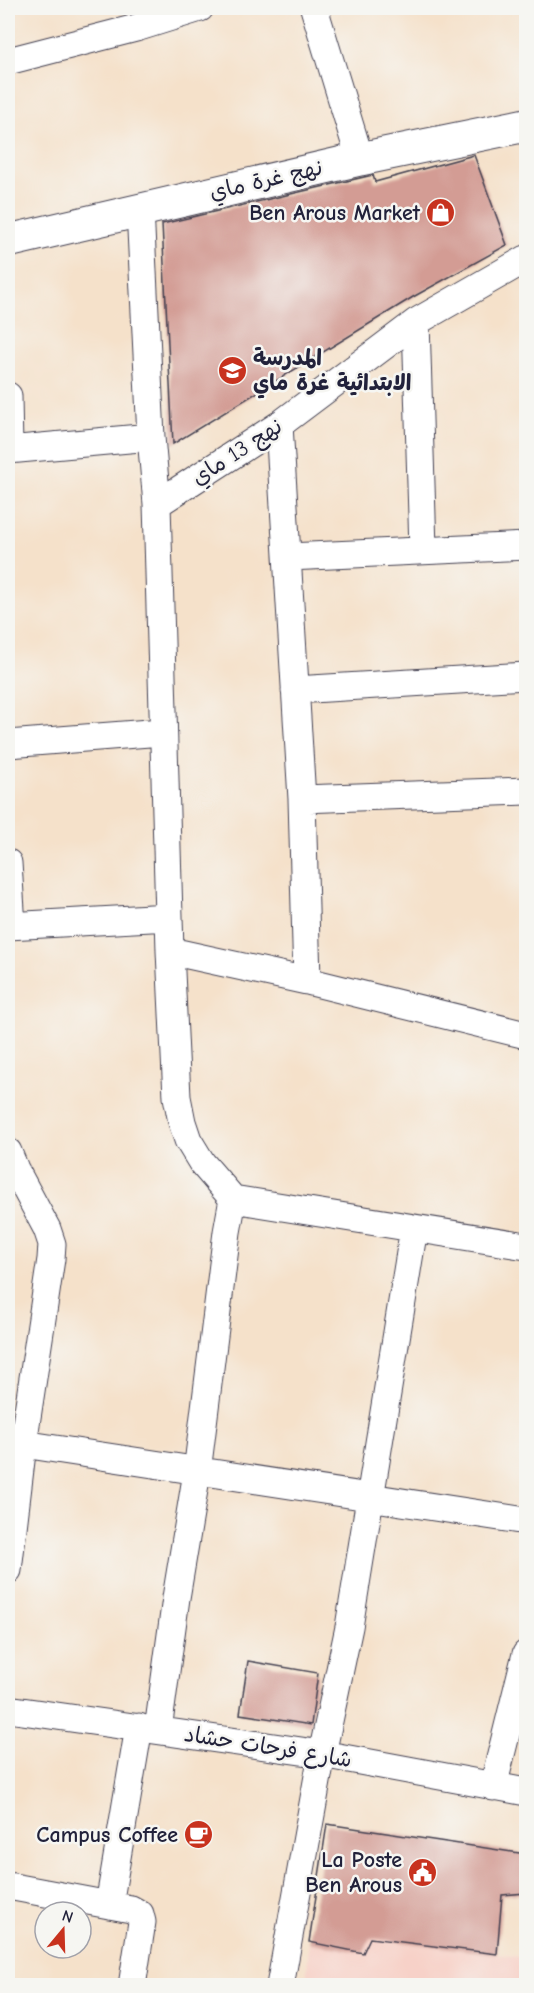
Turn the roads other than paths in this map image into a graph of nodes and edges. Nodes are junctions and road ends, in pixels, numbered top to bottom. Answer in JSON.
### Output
{"nodes":[{"id":1,"x":200,"y":8,"type":"edge"},
{"id":2,"x":314,"y":8,"type":"edge"},
{"id":3,"x":134,"y":18,"type":"edge"},
{"id":4,"x":8,"y":61,"type":"edge"},
{"id":5,"x":526,"y":125,"type":"edge"},
{"id":6,"x":360,"y":159,"type":"junction"},
{"id":7,"x":140,"y":210,"type":"junction"},
{"id":8,"x":8,"y":241,"type":"edge"},
{"id":9,"x":526,"y":258,"type":"edge"},
{"id":10,"x":416,"y":322,"type":"junction"},
{"id":11,"x":8,"y":396,"type":"edge"},
{"id":12,"x":279,"y":425,"type":"junction"},
{"id":13,"x":151,"y":437,"type":"junction"},
{"id":14,"x":8,"y":449,"type":"edge"},
{"id":15,"x":157,"y":504,"type":"junction"},
{"id":16,"x":526,"y":546,"type":"edge"},
{"id":17,"x":423,"y":549,"type":"junction"},
{"id":18,"x":288,"y":557,"type":"junction"},
{"id":19,"x":526,"y":676,"type":"edge"},
{"id":20,"x":295,"y":690,"type":"junction"},
{"id":21,"x":162,"y":732,"type":"junction"},
{"id":22,"x":8,"y":744,"type":"edge"},
{"id":23,"x":526,"y":791,"type":"edge"},
{"id":24,"x":302,"y":799,"type":"junction"},
{"id":25,"x":8,"y":863,"type":"edge"},
{"id":26,"x":169,"y":918,"type":"junction"},
{"id":27,"x":10,"y":926,"type":"edge"},
{"id":28,"x":170,"y":951,"type":"junction"},
{"id":29,"x":307,"y":981,"type":"junction"},
{"id":30,"x":526,"y":1035,"type":"edge"},
{"id":31,"x":8,"y":1152,"type":"edge"},
{"id":32,"x":233,"y":1199,"type":"junction"},
{"id":33,"x":414,"y":1228,"type":"junction"},
{"id":34,"x":526,"y":1246,"type":"edge"},
{"id":35,"x":23,"y":1444,"type":"junction"},
{"id":36,"x":197,"y":1472,"type":"junction"},
{"id":37,"x":371,"y":1498,"type":"junction"},
{"id":38,"x":526,"y":1521,"type":"edge"},
{"id":39,"x":8,"y":1570,"type":"edge"},
{"id":40,"x":526,"y":1654,"type":"edge"},
{"id":41,"x":8,"y":1709,"type":"edge"},
{"id":42,"x":149,"y":1728,"type":"junction"},
{"id":43,"x":322,"y":1754,"type":"junction"},
{"id":44,"x":492,"y":1787,"type":"junction"},
{"id":45,"x":526,"y":1792,"type":"edge"},
{"id":46,"x":8,"y":1886,"type":"edge"},
{"id":47,"x":109,"y":1905,"type":"junction"},
{"id":48,"x":132,"y":1986,"type":"edge"},
{"id":49,"x":279,"y":1986,"type":"edge"}],
"edges":[{"from":1,"to":3,"type":"street"},
{"from":2,"to":6,"type":"street"},
{"from":3,"to":4,"type":"street"},
{"from":5,"to":6,"type":"street","name":"نهج غرة ماي"},
{"from":6,"to":7,"type":"street","name":"نهج غرة ماي"},
{"from":7,"to":8,"type":"street","name":"نهج غرة ماي"},
{"from":7,"to":13,"type":"street"},
{"from":9,"to":10,"type":"street","name":"نهج 13 ماي"},
{"from":10,"to":12,"type":"street","name":"نهج 13 ماي"},
{"from":10,"to":17,"type":"street"},
{"from":11,"to":14,"type":"street"},
{"from":12,"to":15,"type":"street","name":"نهج 13 ماي"},
{"from":12,"to":18,"type":"street"},
{"from":13,"to":14,"type":"street"},
{"from":13,"to":15,"type":"street"},
{"from":15,"to":21,"type":"street"},
{"from":16,"to":17,"type":"street"},
{"from":17,"to":18,"type":"street"},
{"from":18,"to":20,"type":"street"},
{"from":19,"to":20,"type":"street"},
{"from":20,"to":24,"type":"street"},
{"from":21,"to":22,"type":"street"},
{"from":21,"to":26,"type":"street"},
{"from":23,"to":24,"type":"street"},
{"from":24,"to":29,"type":"street"},
{"from":25,"to":27,"type":"street"},
{"from":26,"to":27,"type":"street"},
{"from":26,"to":28,"type":"street"},
{"from":28,"to":29,"type":"street"},
{"from":28,"to":32,"type":"street"},
{"from":29,"to":30,"type":"street"},
{"from":31,"to":35,"type":"street"},
{"from":32,"to":33,"type":"street"},
{"from":32,"to":36,"type":"street"},
{"from":33,"to":34,"type":"street"},
{"from":33,"to":37,"type":"street"},
{"from":35,"to":36,"type":"street"},
{"from":35,"to":39,"type":"street"},
{"from":36,"to":37,"type":"street"},
{"from":36,"to":42,"type":"street"},
{"from":37,"to":38,"type":"street"},
{"from":37,"to":43,"type":"street"},
{"from":40,"to":44,"type":"street"},
{"from":41,"to":42,"type":"street","name":"شارع فرحات حشاد"},
{"from":42,"to":43,"type":"street","name":"شارع فرحات حشاد"},
{"from":42,"to":47,"type":"street"},
{"from":43,"to":44,"type":"street","name":"شارع فرحات حشاد"},
{"from":43,"to":49,"type":"street"},
{"from":44,"to":45,"type":"street","name":"شارع فرحات حشاد"},
{"from":46,"to":47,"type":"street"},
{"from":47,"to":48,"type":"street"}]}
